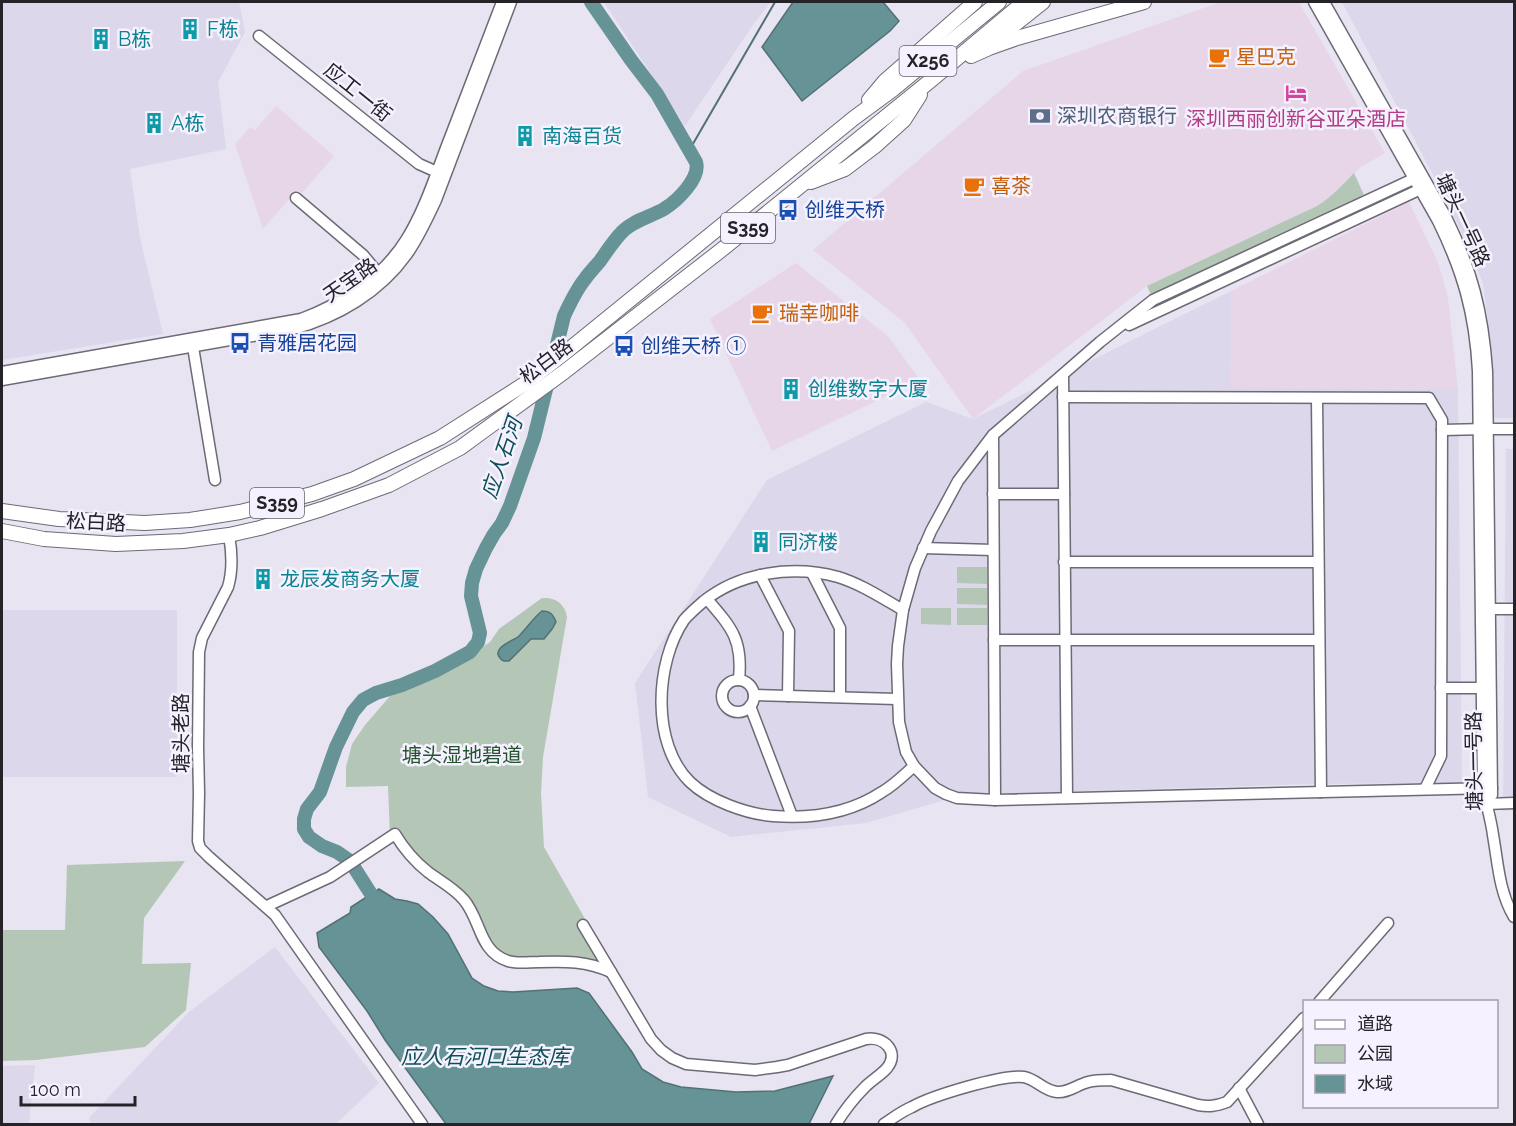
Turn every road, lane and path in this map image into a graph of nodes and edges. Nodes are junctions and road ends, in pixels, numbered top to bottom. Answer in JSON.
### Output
{"nodes":[{"id":1,"x":502,"y":2,"type":"edge"},
{"id":2,"x":511,"y":2,"type":"edge"},
{"id":3,"x":999,"y":2,"type":"edge"},
{"id":4,"x":1024,"y":2,"type":"edge"},
{"id":5,"x":1043,"y":2,"type":"edge"},
{"id":6,"x":1144,"y":2,"type":"edge"},
{"id":7,"x":1314,"y":2,"type":"edge"},
{"id":8,"x":1324,"y":2,"type":"edge"},
{"id":9,"x":971,"y":4,"type":"edge"},
{"id":10,"x":259,"y":36,"type":"dead end"},
{"id":11,"x":971,"y":56,"type":"junction"},
{"id":12,"x":928,"y":83,"type":"junction"},
{"id":13,"x":854,"y":118,"type":"junction"},
{"id":14,"x":437,"y":172,"type":"junction"},
{"id":15,"x":1418,"y":176,"type":"junction"},
{"id":16,"x":1424,"y":187,"type":"junction"},
{"id":17,"x":296,"y":198,"type":"dead end"},
{"id":18,"x":378,"y":273,"type":"junction"},
{"id":19,"x":1112,"y":332,"type":"junction"},
{"id":20,"x":193,"y":347,"type":"junction"},
{"id":21,"x":2,"y":372,"type":"edge"},
{"id":22,"x":1063,"y":375,"type":"junction"},
{"id":23,"x":2,"y":380,"type":"edge"},
{"id":24,"x":1063,"y":397,"type":"junction"},
{"id":25,"x":1317,"y":398,"type":"junction"},
{"id":26,"x":1483,"y":429,"type":"junction"},
{"id":27,"x":1515,"y":429,"type":"edge"},
{"id":28,"x":1442,"y":430,"type":"junction"},
{"id":29,"x":993,"y":435,"type":"junction"},
{"id":30,"x":215,"y":480,"type":"dead end"},
{"id":31,"x":993,"y":494,"type":"junction"},
{"id":32,"x":1064,"y":494,"type":"junction"},
{"id":33,"x":2,"y":512,"type":"edge"},
{"id":34,"x":2,"y":531,"type":"edge"},
{"id":35,"x":229,"y":535,"type":"junction"},
{"id":36,"x":44,"y":538,"type":"junction"},
{"id":37,"x":2,"y":541,"type":"edge"},
{"id":38,"x":923,"y":548,"type":"junction"},
{"id":39,"x":993,"y":550,"type":"junction"},
{"id":40,"x":1064,"y":562,"type":"junction"},
{"id":41,"x":1318,"y":562,"type":"junction"},
{"id":42,"x":812,"y":573,"type":"junction"},
{"id":43,"x":760,"y":575,"type":"junction"},
{"id":44,"x":707,"y":599,"type":"junction"},
{"id":45,"x":1486,"y":609,"type":"junction"},
{"id":46,"x":1515,"y":609,"type":"edge"},
{"id":47,"x":903,"y":610,"type":"junction"},
{"id":48,"x":994,"y":640,"type":"junction"},
{"id":49,"x":1065,"y":640,"type":"junction"},
{"id":50,"x":1319,"y":640,"type":"junction"},
{"id":51,"x":739,"y":680,"type":"junction"},
{"id":52,"x":1441,"y":688,"type":"junction"},
{"id":53,"x":1487,"y":688,"type":"junction"},
{"id":54,"x":754,"y":695,"type":"junction"},
{"id":55,"x":788,"y":696,"type":"junction"},
{"id":56,"x":840,"y":697,"type":"junction"},
{"id":57,"x":897,"y":699,"type":"junction"},
{"id":58,"x":750,"y":706,"type":"junction"},
{"id":59,"x":914,"y":766,"type":"junction"},
{"id":60,"x":1488,"y":788,"type":"junction"},
{"id":61,"x":1425,"y":789,"type":"junction"},
{"id":62,"x":1321,"y":792,"type":"junction"},
{"id":63,"x":1067,"y":798,"type":"junction"},
{"id":64,"x":994,"y":800,"type":"junction"},
{"id":65,"x":1515,"y":803,"type":"edge"},
{"id":66,"x":1489,"y":804,"type":"junction"},
{"id":67,"x":792,"y":816,"type":"junction"},
{"id":68,"x":267,"y":906,"type":"junction"},
{"id":69,"x":1515,"y":917,"type":"edge"},
{"id":70,"x":1388,"y":923,"type":"dead end"},
{"id":71,"x":583,"y":925,"type":"dead end"},
{"id":72,"x":611,"y":972,"type":"junction"},
{"id":73,"x":1321,"y":1000,"type":"edge"},
{"id":74,"x":1303,"y":1020,"type":"edge"},
{"id":75,"x":1239,"y":1088,"type":"junction"},
{"id":76,"x":422,"y":1125,"type":"edge"},
{"id":77,"x":836,"y":1125,"type":"edge"},
{"id":78,"x":884,"y":1125,"type":"edge"},
{"id":79,"x":1258,"y":1125,"type":"edge"}],
"edges":[{"from":1,"to":14,"type":"street","name":"天宝路"},
{"from":2,"to":20,"type":"street","name":"天宝路"},
{"from":3,"to":13,"type":"main road","name":"松白路","number":"X256"},
{"from":4,"to":12,"type":"main road","name":"松白路","number":"X256"},
{"from":5,"to":11,"type":"main road","number":"S359"},
{"from":6,"to":11,"type":"main road","number":"S359"},
{"from":7,"to":15,"type":"street","name":"塘头一号路"},
{"from":8,"to":15,"type":"street","name":"塘头一号路"},
{"from":9,"to":13,"type":"main road","number":"S359"},
{"from":10,"to":14,"type":"street","name":"应工一街"},
{"from":11,"to":12,"type":"main road","number":"S359"},
{"from":12,"to":35,"type":"main road","name":"松白路","number":"S359"},
{"from":13,"to":33,"type":"main road","name":"松白路","number":"S359"},
{"from":14,"to":18,"type":"street","name":"天宝路"},
{"from":15,"to":16,"type":"street","name":"塘头一号路"},
{"from":15,"to":19,"type":"street"},
{"from":16,"to":19,"type":"street"},
{"from":16,"to":26,"type":"street","name":"塘头一号路"},
{"from":17,"to":18,"type":"street"},
{"from":18,"to":21,"type":"street","name":"天宝路"},
{"from":19,"to":22,"type":"street"},
{"from":20,"to":23,"type":"street","name":"天宝路"},
{"from":20,"to":30,"type":"street"},
{"from":22,"to":24,"type":"street"},
{"from":22,"to":29,"type":"street"},
{"from":24,"to":25,"type":"street"},
{"from":24,"to":32,"type":"street"},
{"from":25,"to":28,"type":"street"},
{"from":25,"to":41,"type":"street"},
{"from":26,"to":27,"type":"street"},
{"from":26,"to":28,"type":"street"},
{"from":26,"to":45,"type":"street","name":"塘头一号路"},
{"from":28,"to":52,"type":"street"},
{"from":29,"to":31,"type":"street"},
{"from":29,"to":38,"type":"street"},
{"from":31,"to":32,"type":"street"},
{"from":31,"to":39,"type":"street"},
{"from":32,"to":40,"type":"street"},
{"from":34,"to":36,"type":"main road","name":"松白路","number":"S359"},
{"from":35,"to":36,"type":"main road","name":"松白路","number":"S359"},
{"from":35,"to":68,"type":"street","name":"塘头老路"},
{"from":36,"to":37,"type":"main road"},
{"from":38,"to":39,"type":"street"},
{"from":38,"to":47,"type":"street"},
{"from":39,"to":48,"type":"street"},
{"from":40,"to":41,"type":"street"},
{"from":40,"to":49,"type":"street"},
{"from":41,"to":50,"type":"street"},
{"from":42,"to":43,"type":"street"},
{"from":42,"to":47,"type":"street"},
{"from":42,"to":56,"type":"street"},
{"from":43,"to":44,"type":"street"},
{"from":43,"to":55,"type":"street"},
{"from":44,"to":51,"type":"street"},
{"from":44,"to":67,"type":"street"},
{"from":45,"to":46,"type":"street"},
{"from":45,"to":53,"type":"street","name":"塘头一号路"},
{"from":47,"to":57,"type":"street"},
{"from":48,"to":49,"type":"street"},
{"from":48,"to":64,"type":"street"},
{"from":49,"to":50,"type":"street"},
{"from":49,"to":63,"type":"street"},
{"from":50,"to":62,"type":"street"},
{"from":51,"to":54,"type":"street"},
{"from":51,"to":58,"type":"street"},
{"from":52,"to":53,"type":"street"},
{"from":52,"to":61,"type":"street"},
{"from":53,"to":60,"type":"street","name":"塘头一号路"},
{"from":54,"to":55,"type":"street"},
{"from":54,"to":58,"type":"street"},
{"from":55,"to":56,"type":"street"},
{"from":56,"to":57,"type":"street"},
{"from":57,"to":59,"type":"street"},
{"from":58,"to":67,"type":"street"},
{"from":59,"to":64,"type":"street"},
{"from":59,"to":67,"type":"street"},
{"from":60,"to":61,"type":"street"},
{"from":60,"to":66,"type":"street","name":"塘头一号路"},
{"from":61,"to":62,"type":"street"},
{"from":62,"to":63,"type":"street"},
{"from":63,"to":64,"type":"street"},
{"from":65,"to":66,"type":"street"},
{"from":66,"to":69,"type":"street","name":"塘头一号路"},
{"from":68,"to":72,"type":"street"},
{"from":68,"to":76,"type":"street","name":"塘头老路"},
{"from":70,"to":73,"type":"street"},
{"from":71,"to":72,"type":"street"},
{"from":72,"to":77,"type":"street"},
{"from":74,"to":75,"type":"street"},
{"from":75,"to":78,"type":"street"},
{"from":75,"to":79,"type":"street"}]}
